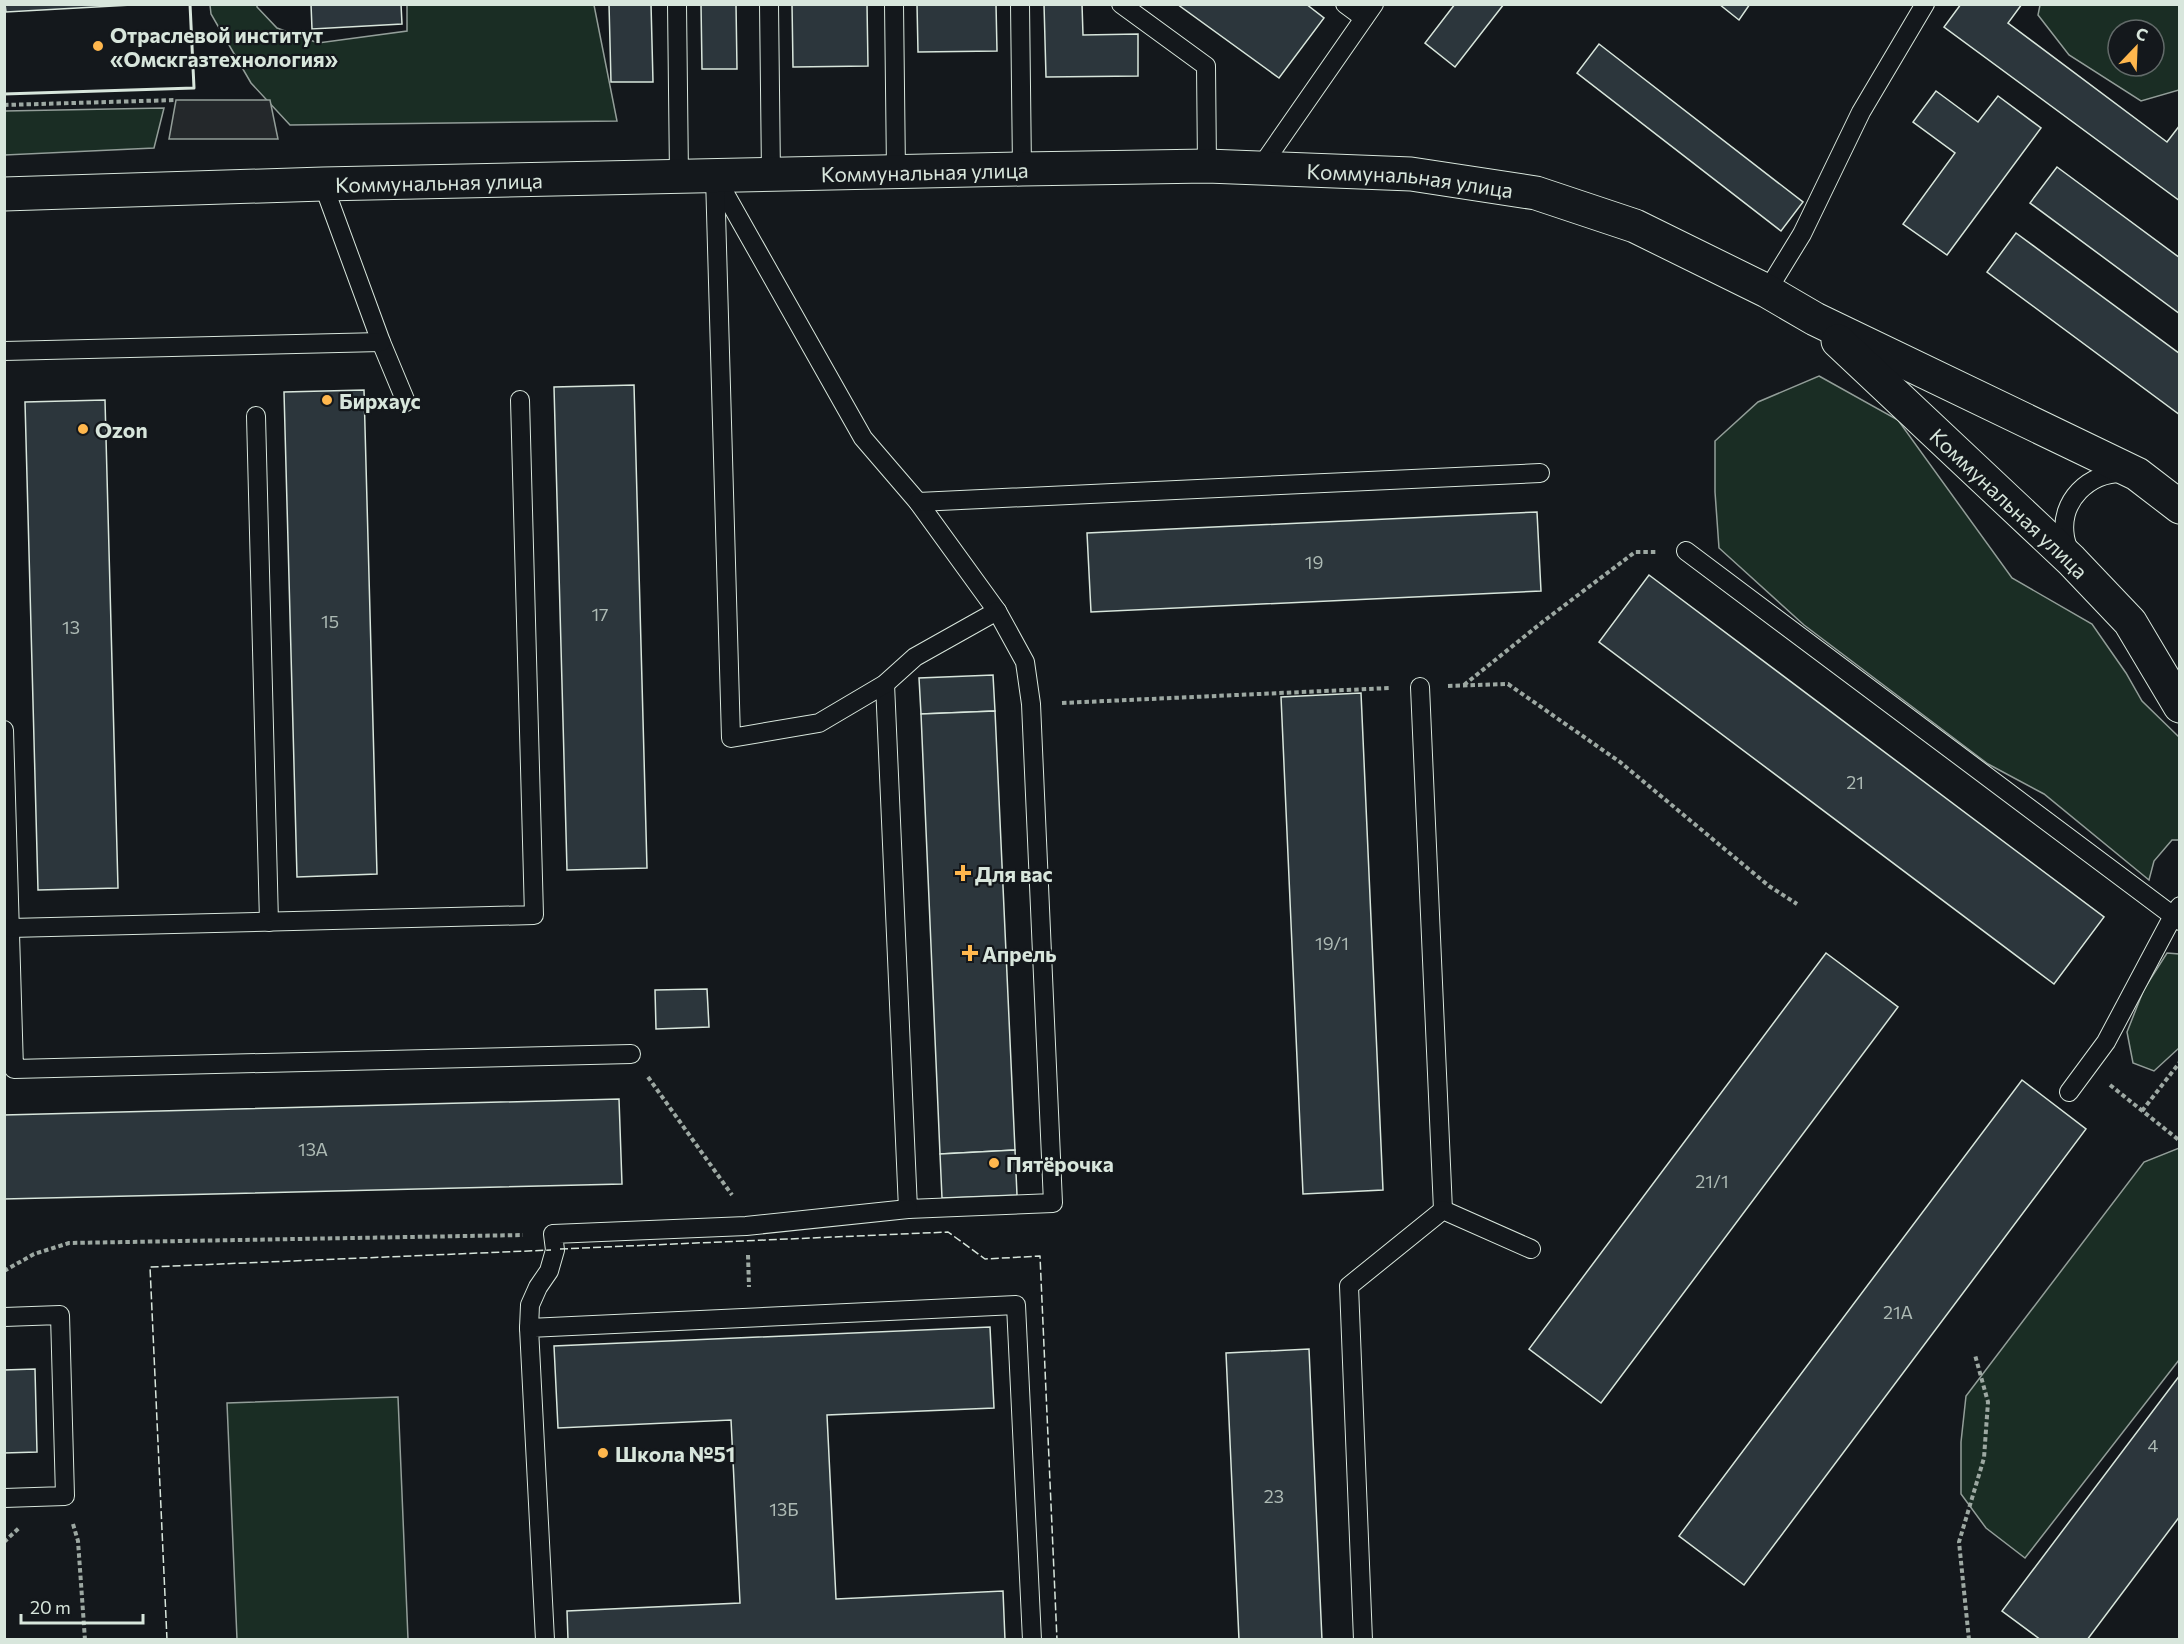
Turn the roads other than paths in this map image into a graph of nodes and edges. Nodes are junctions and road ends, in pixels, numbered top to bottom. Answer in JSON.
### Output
{"nodes":[{"id":1,"x":677,"y":4,"type":"edge"},
{"id":2,"x":769,"y":4,"type":"edge"},
{"id":3,"x":894,"y":4,"type":"edge"},
{"id":4,"x":1020,"y":4,"type":"edge"},
{"id":5,"x":1122,"y":4,"type":"edge"},
{"id":6,"x":1345,"y":4,"type":"edge"},
{"id":7,"x":1926,"y":4,"type":"edge"},
{"id":8,"x":1369,"y":11,"type":"edge"},
{"id":9,"x":1207,"y":166,"type":"junction"},
{"id":10,"x":1260,"y":168,"type":"junction"},
{"id":11,"x":1022,"y":169,"type":"junction"},
{"id":12,"x":896,"y":172,"type":"junction"},
{"id":13,"x":771,"y":174,"type":"junction"},
{"id":14,"x":679,"y":176,"type":"junction"},
{"id":15,"x":715,"y":176,"type":"junction"},
{"id":16,"x":323,"y":184,"type":"junction"},
{"id":17,"x":4,"y":195,"type":"edge"},
{"id":18,"x":1767,"y":291,"type":"junction"},
{"id":19,"x":1815,"y":319,"type":"junction"},
{"id":20,"x":381,"y":342,"type":"junction"},
{"id":21,"x":4,"y":351,"type":"edge"},
{"id":22,"x":520,"y":400,"type":"dead end"},
{"id":23,"x":406,"y":402,"type":"dead end"},
{"id":24,"x":256,"y":416,"type":"dead end"},
{"id":25,"x":1540,"y":474,"type":"dead end"},
{"id":26,"x":2138,"y":474,"type":"junction"},
{"id":27,"x":918,"y":502,"type":"junction"},
{"id":28,"x":2180,"y":507,"type":"edge"},
{"id":29,"x":1686,"y":551,"type":"road end"},
{"id":30,"x":2072,"y":560,"type":"junction"},
{"id":31,"x":997,"y":611,"type":"junction"},
{"id":32,"x":885,"y":684,"type":"junction"},
{"id":33,"x":1419,"y":687,"type":"road end"},
{"id":34,"x":2180,"y":706,"type":"edge"},
{"id":35,"x":4,"y":730,"type":"edge"},
{"id":36,"x":2177,"y":914,"type":"edge"},
{"id":37,"x":269,"y":922,"type":"junction"},
{"id":38,"x":10,"y":928,"type":"junction"},
{"id":39,"x":632,"y":1054,"type":"road end"},
{"id":40,"x":9,"y":1069,"type":"edge"},
{"id":41,"x":2069,"y":1092,"type":"dead end"},
{"id":42,"x":908,"y":1209,"type":"junction"},
{"id":43,"x":1443,"y":1210,"type":"junction"},
{"id":44,"x":1531,"y":1249,"type":"dead end"},
{"id":45,"x":4,"y":1317,"type":"edge"},
{"id":46,"x":530,"y":1328,"type":"junction"},
{"id":47,"x":4,"y":1498,"type":"edge"},
{"id":48,"x":544,"y":1640,"type":"edge"},
{"id":49,"x":1032,"y":1640,"type":"edge"},
{"id":50,"x":1363,"y":1640,"type":"edge"}],
"edges":[{"from":1,"to":14,"type":"lane"},
{"from":2,"to":13,"type":"lane"},
{"from":3,"to":12,"type":"lane"},
{"from":4,"to":11,"type":"lane"},
{"from":5,"to":9,"type":"lane"},
{"from":6,"to":8,"type":"lane"},
{"from":7,"to":18,"type":"lane"},
{"from":8,"to":10,"type":"lane"},
{"from":9,"to":10,"type":"street","name":"Коммунальная улица"},
{"from":9,"to":11,"type":"street","name":"Коммунальная улица"},
{"from":10,"to":18,"type":"street","name":"Коммунальная улица"},
{"from":11,"to":12,"type":"street","name":"Коммунальная улица"},
{"from":12,"to":13,"type":"street","name":"Коммунальная улица"},
{"from":13,"to":15,"type":"street","name":"Коммунальная улица"},
{"from":14,"to":15,"type":"street","name":"Коммунальная улица"},
{"from":14,"to":16,"type":"street","name":"Коммунальная улица"},
{"from":15,"to":27,"type":"lane"},
{"from":15,"to":32,"type":"lane"},
{"from":16,"to":17,"type":"street","name":"Коммунальная улица"},
{"from":16,"to":20,"type":"lane"},
{"from":18,"to":19,"type":"street","name":"Коммунальная улица"},
{"from":19,"to":26,"type":"street","name":"Коммунальная улица"},
{"from":19,"to":30,"type":"street","name":"Коммунальная улица"},
{"from":20,"to":21,"type":"lane"},
{"from":20,"to":23,"type":"lane"},
{"from":22,"to":37,"type":"lane"},
{"from":24,"to":37,"type":"lane"},
{"from":25,"to":27,"type":"lane"},
{"from":26,"to":28,"type":"street","name":"Коммунальная улица"},
{"from":26,"to":30,"type":"lane"},
{"from":27,"to":31,"type":"lane"},
{"from":29,"to":36,"type":"lane"},
{"from":30,"to":34,"type":"street","name":"Коммунальная улица"},
{"from":31,"to":32,"type":"lane"},
{"from":31,"to":42,"type":"lane"},
{"from":32,"to":42,"type":"lane"},
{"from":33,"to":43,"type":"lane"},
{"from":35,"to":38,"type":"lane"},
{"from":36,"to":41,"type":"lane"},
{"from":37,"to":38,"type":"lane"},
{"from":38,"to":40,"type":"lane"},
{"from":39,"to":40,"type":"lane"},
{"from":42,"to":46,"type":"lane"},
{"from":43,"to":44,"type":"lane"},
{"from":43,"to":50,"type":"lane"},
{"from":45,"to":47,"type":"lane"},
{"from":46,"to":48,"type":"lane"},
{"from":46,"to":49,"type":"lane"}]}
